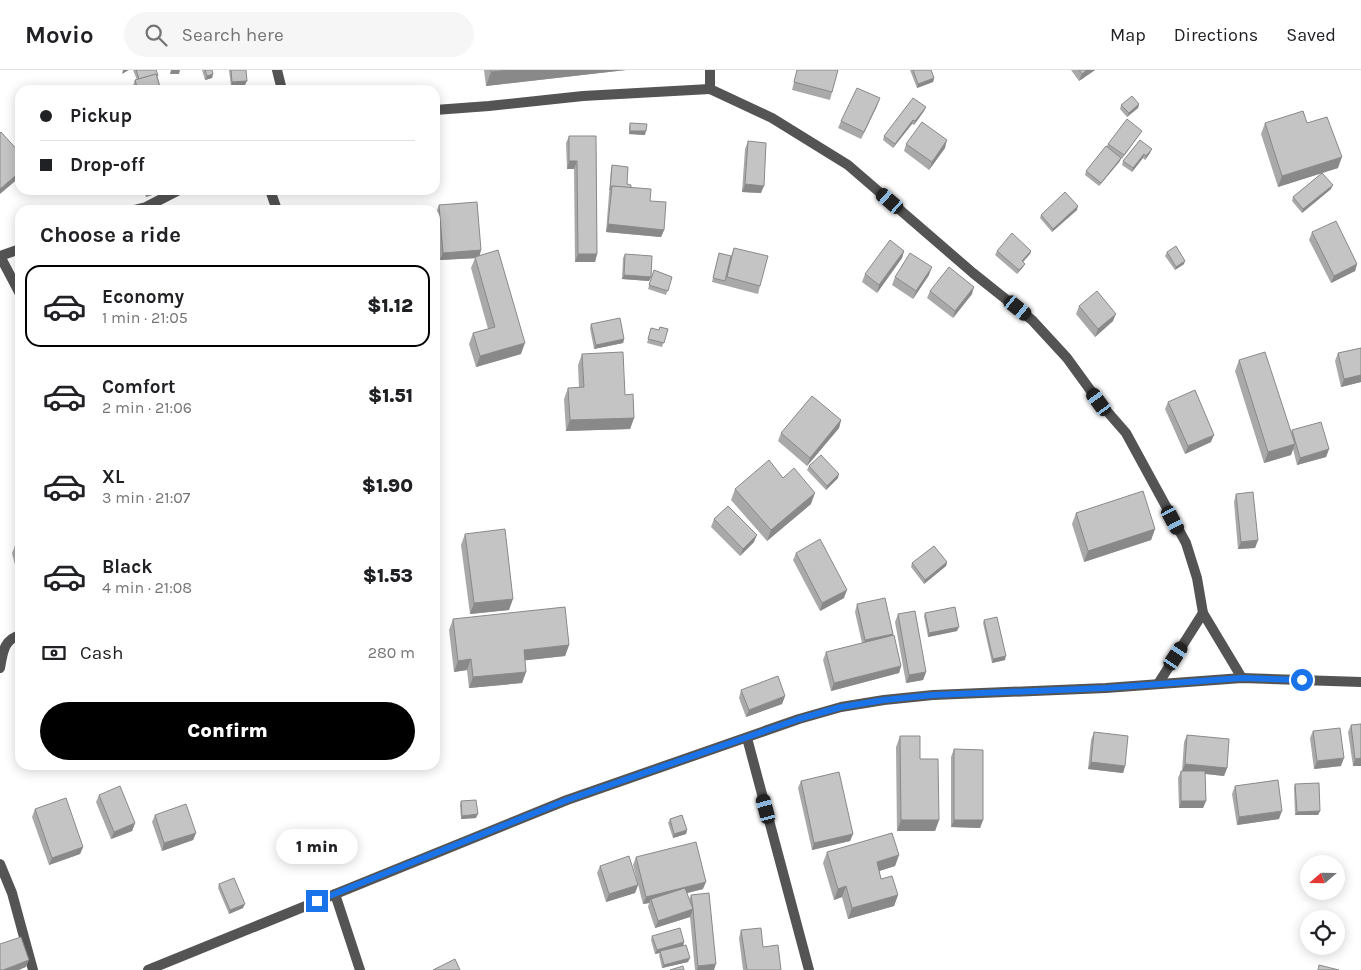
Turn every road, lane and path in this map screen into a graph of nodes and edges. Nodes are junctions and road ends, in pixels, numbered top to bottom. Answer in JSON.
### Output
{"nodes":[{"id":1,"x":277,"y":70,"type":"edge"},
{"id":2,"x":710,"y":70,"type":"edge"},
{"id":3,"x":281,"y":85,"type":"edge"},
{"id":4,"x":710,"y":89,"type":"junction"},
{"id":5,"x":440,"y":110,"type":"edge"},
{"id":6,"x":169,"y":195,"type":"edge"},
{"id":7,"x":150,"y":205,"type":"edge"},
{"id":8,"x":15,"y":251,"type":"edge"},
{"id":9,"x":0,"y":256,"type":"edge"},
{"id":10,"x":15,"y":284,"type":"edge"},
{"id":11,"x":1203,"y":613,"type":"junction"},
{"id":12,"x":15,"y":637,"type":"edge"},
{"id":13,"x":0,"y":668,"type":"edge"},
{"id":14,"x":1242,"y":678,"type":"junction"},
{"id":15,"x":1361,"y":682,"type":"edge"},
{"id":16,"x":1158,"y":684,"type":"junction"},
{"id":17,"x":747,"y":738,"type":"junction"},
{"id":18,"x":0,"y":864,"type":"edge"},
{"id":19,"x":335,"y":894,"type":"junction"},
{"id":20,"x":33,"y":970,"type":"edge"},
{"id":21,"x":148,"y":970,"type":"edge"},
{"id":22,"x":360,"y":970,"type":"edge"},
{"id":23,"x":810,"y":970,"type":"edge"}],
"edges":[{"from":1,"to":3,"type":"street"},
{"from":2,"to":4,"type":"street"},
{"from":4,"to":5,"type":"street"},
{"from":4,"to":11,"type":"street"},
{"from":6,"to":7,"type":"street"},
{"from":8,"to":9,"type":"street"},
{"from":9,"to":10,"type":"street"},
{"from":11,"to":14,"type":"street"},
{"from":11,"to":16,"type":"street"},
{"from":12,"to":13,"type":"street"},
{"from":14,"to":15,"type":"street"},
{"from":14,"to":16,"type":"street"},
{"from":16,"to":17,"type":"street"},
{"from":17,"to":19,"type":"street"},
{"from":17,"to":23,"type":"street"},
{"from":18,"to":20,"type":"street"},
{"from":19,"to":21,"type":"street"},
{"from":19,"to":22,"type":"street"}]}
